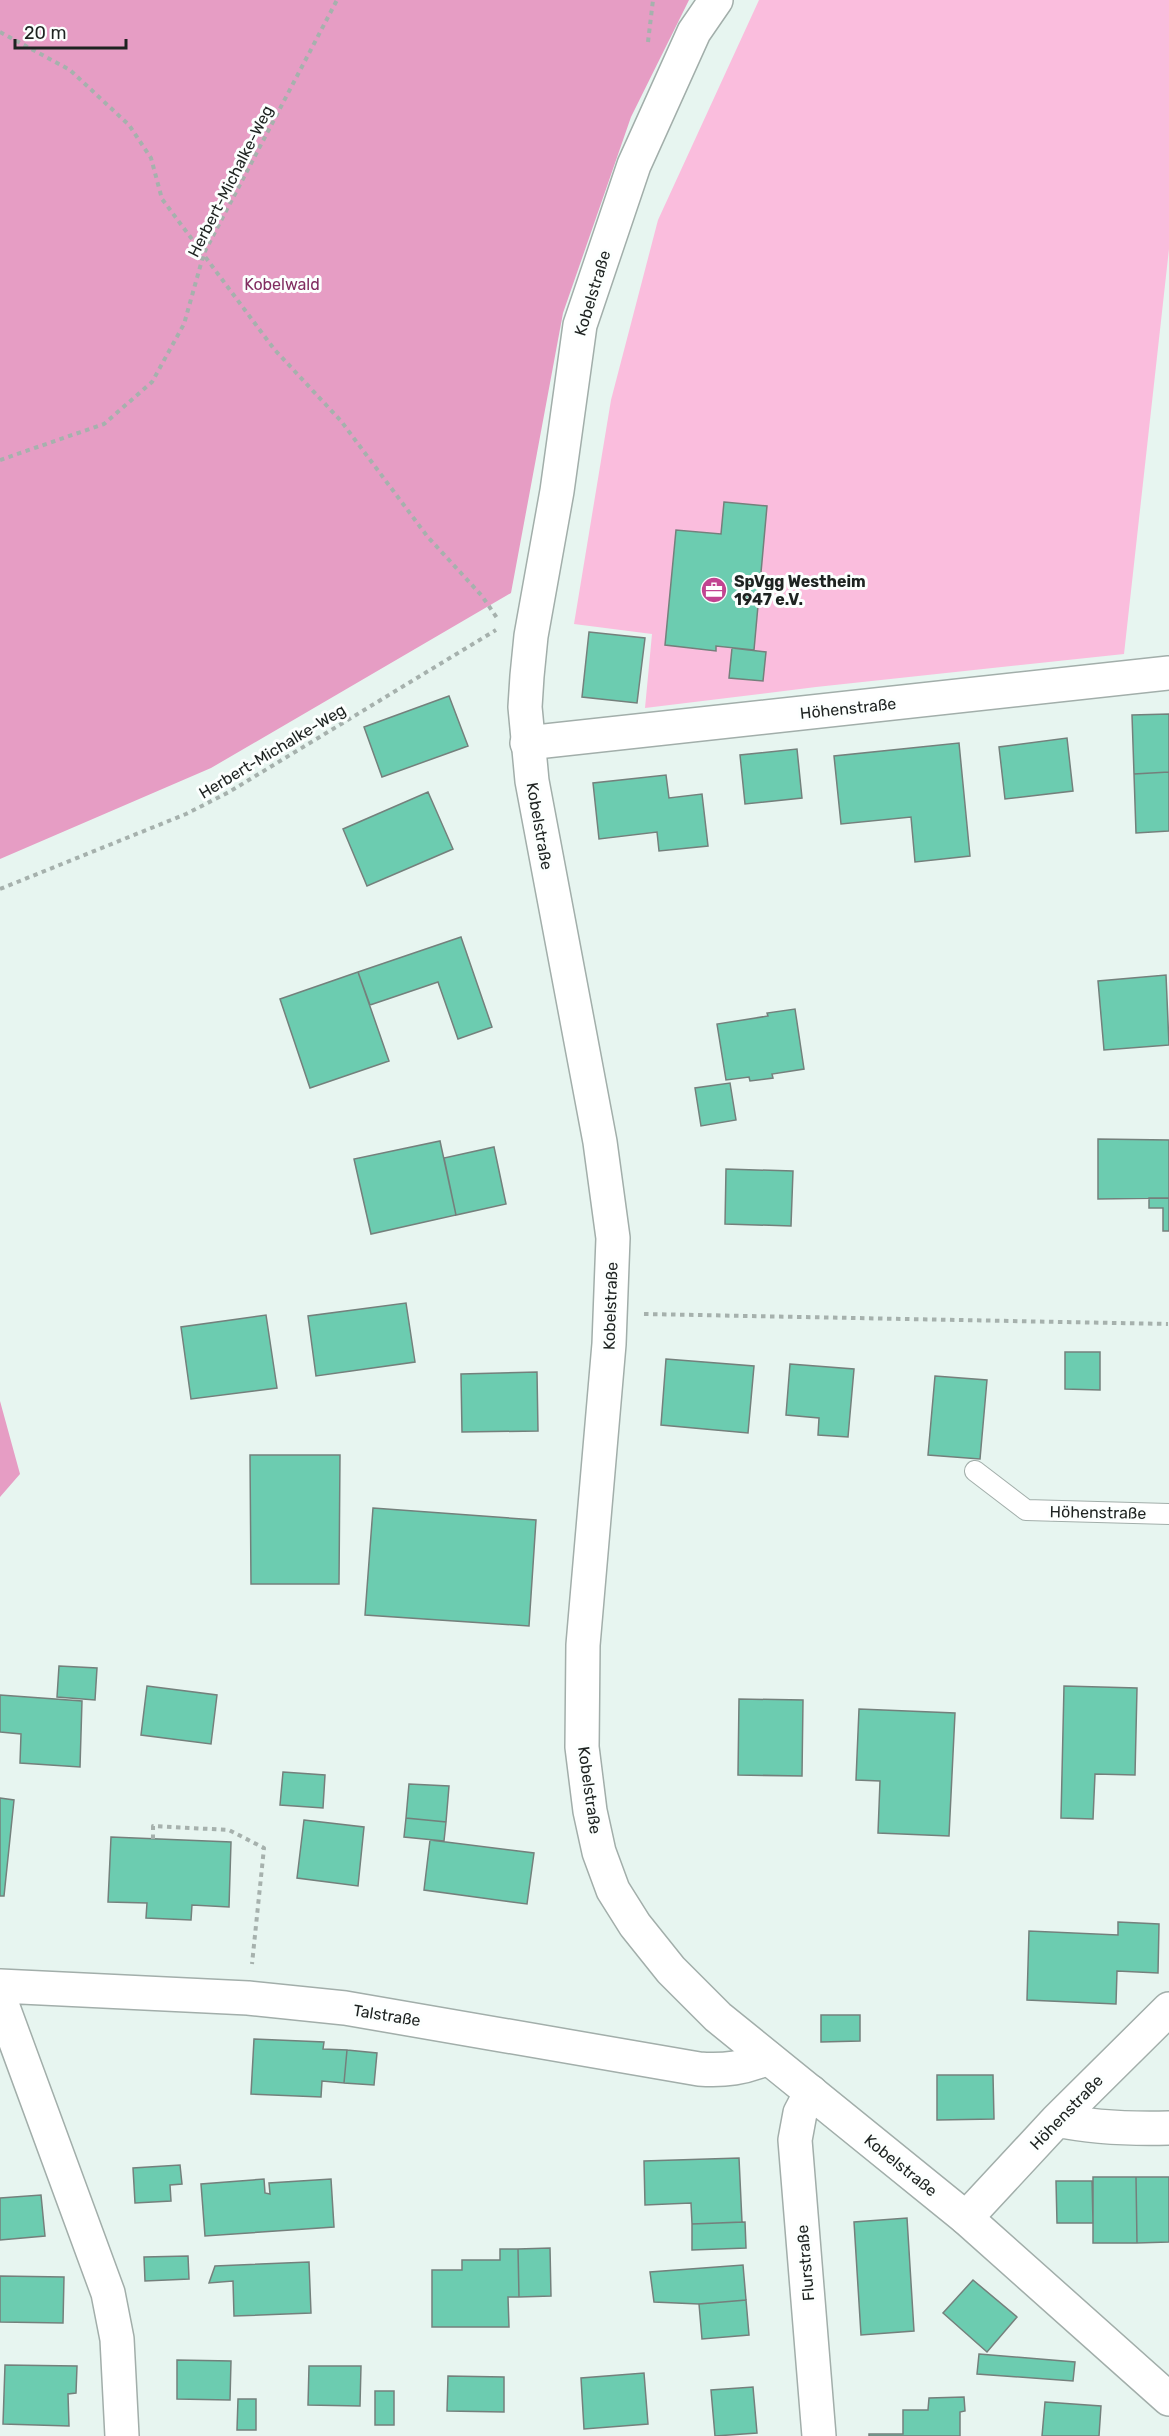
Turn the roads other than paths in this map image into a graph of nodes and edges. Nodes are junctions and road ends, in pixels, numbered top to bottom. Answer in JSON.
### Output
{"nodes":[{"id":1,"x":716,"y":0,"type":"edge"},
{"id":2,"x":1169,"y":673,"type":"edge"},
{"id":3,"x":527,"y":743,"type":"junction"},
{"id":4,"x":975,"y":1471,"type":"dead end"},
{"id":5,"x":1169,"y":1514,"type":"edge"},
{"id":6,"x":0,"y":1986,"type":"edge"},
{"id":7,"x":0,"y":1999,"type":"edge"},
{"id":8,"x":1169,"y":2009,"type":"edge"},
{"id":9,"x":768,"y":2058,"type":"junction"},
{"id":10,"x":811,"y":2092,"type":"junction"},
{"id":11,"x":1057,"y":2120,"type":"junction"},
{"id":12,"x":1169,"y":2128,"type":"edge"},
{"id":13,"x":966,"y":2218,"type":"junction"},
{"id":14,"x":1169,"y":2399,"type":"edge"},
{"id":15,"x":122,"y":2436,"type":"edge"},
{"id":16,"x":819,"y":2436,"type":"edge"}],
"edges":[{"from":1,"to":3,"type":"street","name":"Kobelstraße"},
{"from":2,"to":3,"type":"street","name":"Höhenstraße"},
{"from":3,"to":9,"type":"street","name":"Kobelstraße"},
{"from":4,"to":5,"type":"lane","name":"Höhenstraße"},
{"from":6,"to":9,"type":"street","name":"Talstraße"},
{"from":7,"to":15,"type":"street"},
{"from":8,"to":11,"type":"street","name":"Höhenstraße"},
{"from":9,"to":10,"type":"street","name":"Kobelstraße"},
{"from":10,"to":13,"type":"street","name":"Kobelstraße"},
{"from":10,"to":16,"type":"street","name":"Flurstraße"},
{"from":11,"to":12,"type":"street"},
{"from":11,"to":13,"type":"street","name":"Höhenstraße"},
{"from":13,"to":14,"type":"street","name":"Kobelstraße"}]}
